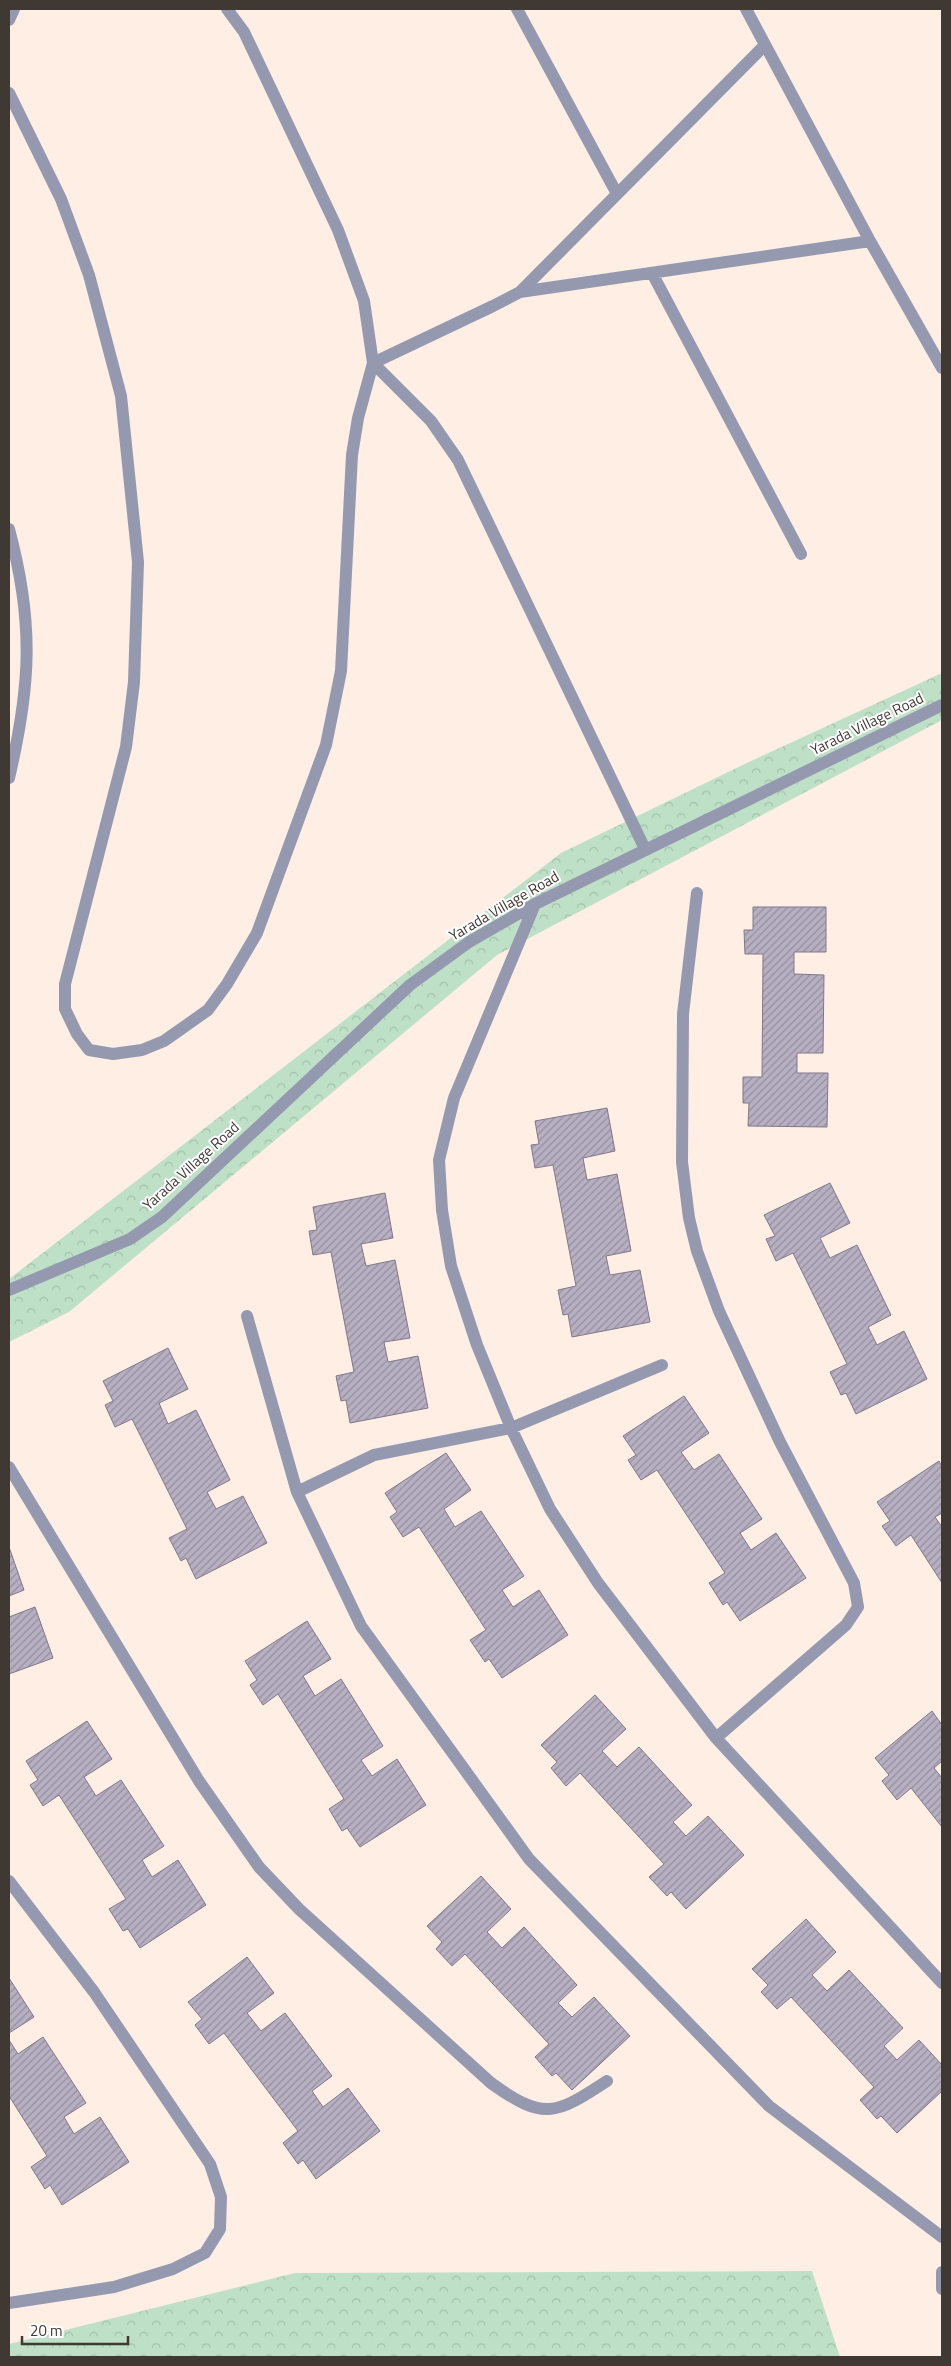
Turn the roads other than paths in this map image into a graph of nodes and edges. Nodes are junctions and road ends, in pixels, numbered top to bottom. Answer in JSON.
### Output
{"nodes":[{"id":1,"x":14,"y":9,"type":"edge"},
{"id":2,"x":227,"y":9,"type":"edge"},
{"id":3,"x":517,"y":9,"type":"edge"},
{"id":4,"x":746,"y":9,"type":"edge"},
{"id":5,"x":9,"y":20,"type":"edge"},
{"id":6,"x":765,"y":45,"type":"junction"},
{"id":7,"x":9,"y":93,"type":"edge"},
{"id":8,"x":616,"y":192,"type":"junction"},
{"id":9,"x":870,"y":241,"type":"junction"},
{"id":10,"x":652,"y":272,"type":"junction"},
{"id":11,"x":520,"y":292,"type":"junction"},
{"id":12,"x":373,"y":363,"type":"junction"},
{"id":13,"x":942,"y":368,"type":"edge"},
{"id":14,"x":9,"y":529,"type":"edge"},
{"id":15,"x":800,"y":554,"type":"dead end"},
{"id":16,"x":942,"y":705,"type":"edge"},
{"id":17,"x":9,"y":778,"type":"edge"},
{"id":18,"x":645,"y":849,"type":"junction"},
{"id":19,"x":697,"y":893,"type":"dead end"},
{"id":20,"x":535,"y":904,"type":"junction"},
{"id":21,"x":9,"y":1290,"type":"edge"},
{"id":22,"x":247,"y":1316,"type":"dead end"},
{"id":23,"x":662,"y":1365,"type":"dead end"},
{"id":24,"x":511,"y":1428,"type":"junction"},
{"id":25,"x":9,"y":1467,"type":"edge"},
{"id":26,"x":298,"y":1492,"type":"junction"},
{"id":27,"x":716,"y":1738,"type":"junction"},
{"id":28,"x":9,"y":1881,"type":"edge"},
{"id":29,"x":942,"y":1983,"type":"edge"},
{"id":30,"x":607,"y":2081,"type":"dead end"},
{"id":31,"x":942,"y":2237,"type":"edge"},
{"id":32,"x":942,"y":2272,"type":"edge"},
{"id":33,"x":942,"y":2288,"type":"edge"},
{"id":34,"x":9,"y":2303,"type":"edge"}],
"edges":[{"from":1,"to":5,"type":"street"},
{"from":2,"to":12,"type":"street"},
{"from":3,"to":8,"type":"street"},
{"from":4,"to":6,"type":"street"},
{"from":6,"to":8,"type":"street"},
{"from":6,"to":9,"type":"street"},
{"from":7,"to":12,"type":"street"},
{"from":8,"to":11,"type":"street"},
{"from":9,"to":10,"type":"street"},
{"from":9,"to":13,"type":"street"},
{"from":10,"to":11,"type":"street"},
{"from":10,"to":15,"type":"street"},
{"from":11,"to":12,"type":"street"},
{"from":12,"to":18,"type":"street"},
{"from":14,"to":17,"type":"street"},
{"from":16,"to":18,"type":"street","name":"Yarada Village Road"},
{"from":18,"to":20,"type":"street","name":"Yarada Village Road"},
{"from":19,"to":27,"type":"street"},
{"from":20,"to":21,"type":"street","name":"Yarada Village Road"},
{"from":20,"to":24,"type":"street"},
{"from":22,"to":26,"type":"street"},
{"from":23,"to":24,"type":"street"},
{"from":24,"to":26,"type":"street"},
{"from":24,"to":27,"type":"street"},
{"from":25,"to":30,"type":"street"},
{"from":26,"to":31,"type":"street"},
{"from":27,"to":29,"type":"street"},
{"from":28,"to":34,"type":"street"},
{"from":32,"to":33,"type":"street"}]}
